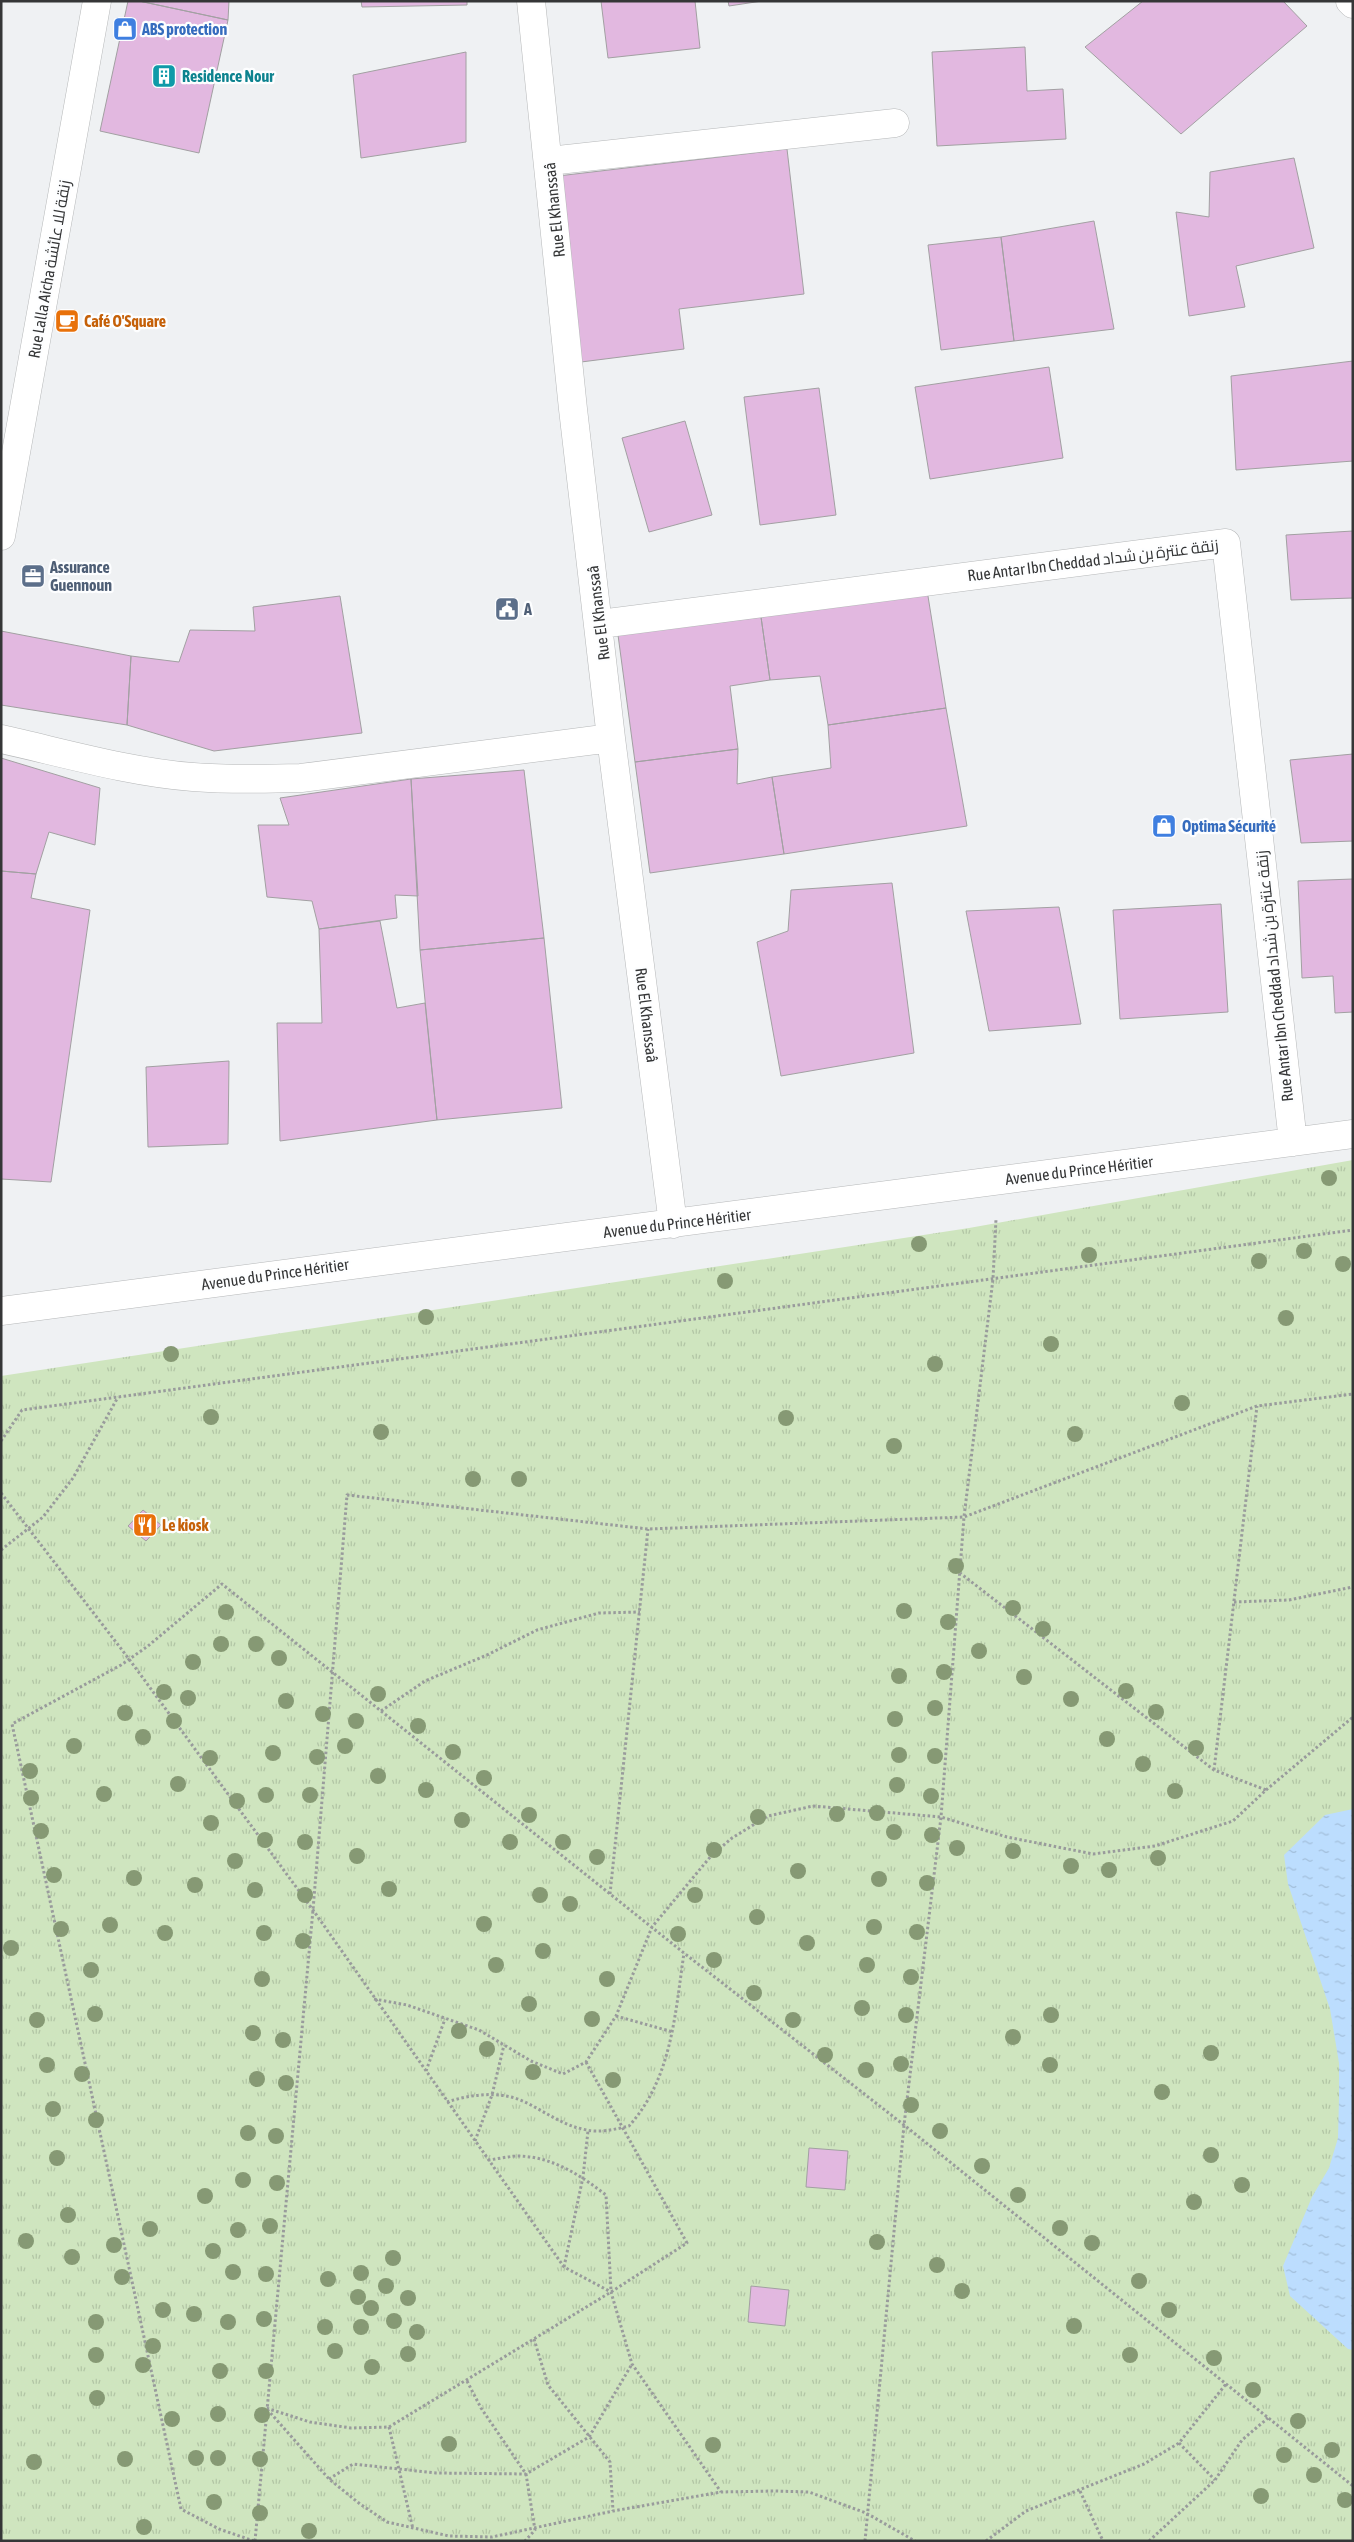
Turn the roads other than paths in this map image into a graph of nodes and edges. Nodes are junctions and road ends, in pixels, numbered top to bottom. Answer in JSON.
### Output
{"nodes":[{"id":1,"x":97,"y":1,"type":"edge"},
{"id":2,"x":531,"y":1,"type":"edge"},
{"id":3,"x":1350,"y":1,"type":"edge"},
{"id":4,"x":1353,"y":4,"type":"edge"},
{"id":5,"x":895,"y":123,"type":"dead end"},
{"id":6,"x":549,"y":161,"type":"junction"},
{"id":7,"x":2,"y":528,"type":"edge"},
{"id":8,"x":600,"y":624,"type":"junction"},
{"id":9,"x":611,"y":738,"type":"junction"},
{"id":10,"x":1,"y":739,"type":"edge"},
{"id":11,"x":1353,"y":1134,"type":"edge"},
{"id":12,"x":1293,"y":1142,"type":"junction"},
{"id":13,"x":674,"y":1224,"type":"junction"},
{"id":14,"x":1,"y":1311,"type":"edge"}],
"edges":[{"from":1,"to":7,"type":"street","name":"Rue Lalla Aicha زنقة للا عائشة"},
{"from":2,"to":6,"type":"street","name":"Rue El Khanssaâ"},
{"from":3,"to":4,"type":"street"},
{"from":5,"to":6,"type":"street"},
{"from":6,"to":8,"type":"street","name":"Rue El Khanssaâ"},
{"from":8,"to":9,"type":"street","name":"Rue El Khanssaâ"},
{"from":8,"to":12,"type":"street","name":"Rue Antar Ibn Cheddad زنقة عنترة بن شداد"},
{"from":9,"to":10,"type":"street"},
{"from":9,"to":13,"type":"street","name":"Rue El Khanssaâ"},
{"from":11,"to":12,"type":"street","name":"Avenue du Prince Héritier"},
{"from":12,"to":13,"type":"street","name":"Avenue du Prince Héritier"},
{"from":13,"to":14,"type":"street","name":"Avenue du Prince Héritier"}]}
